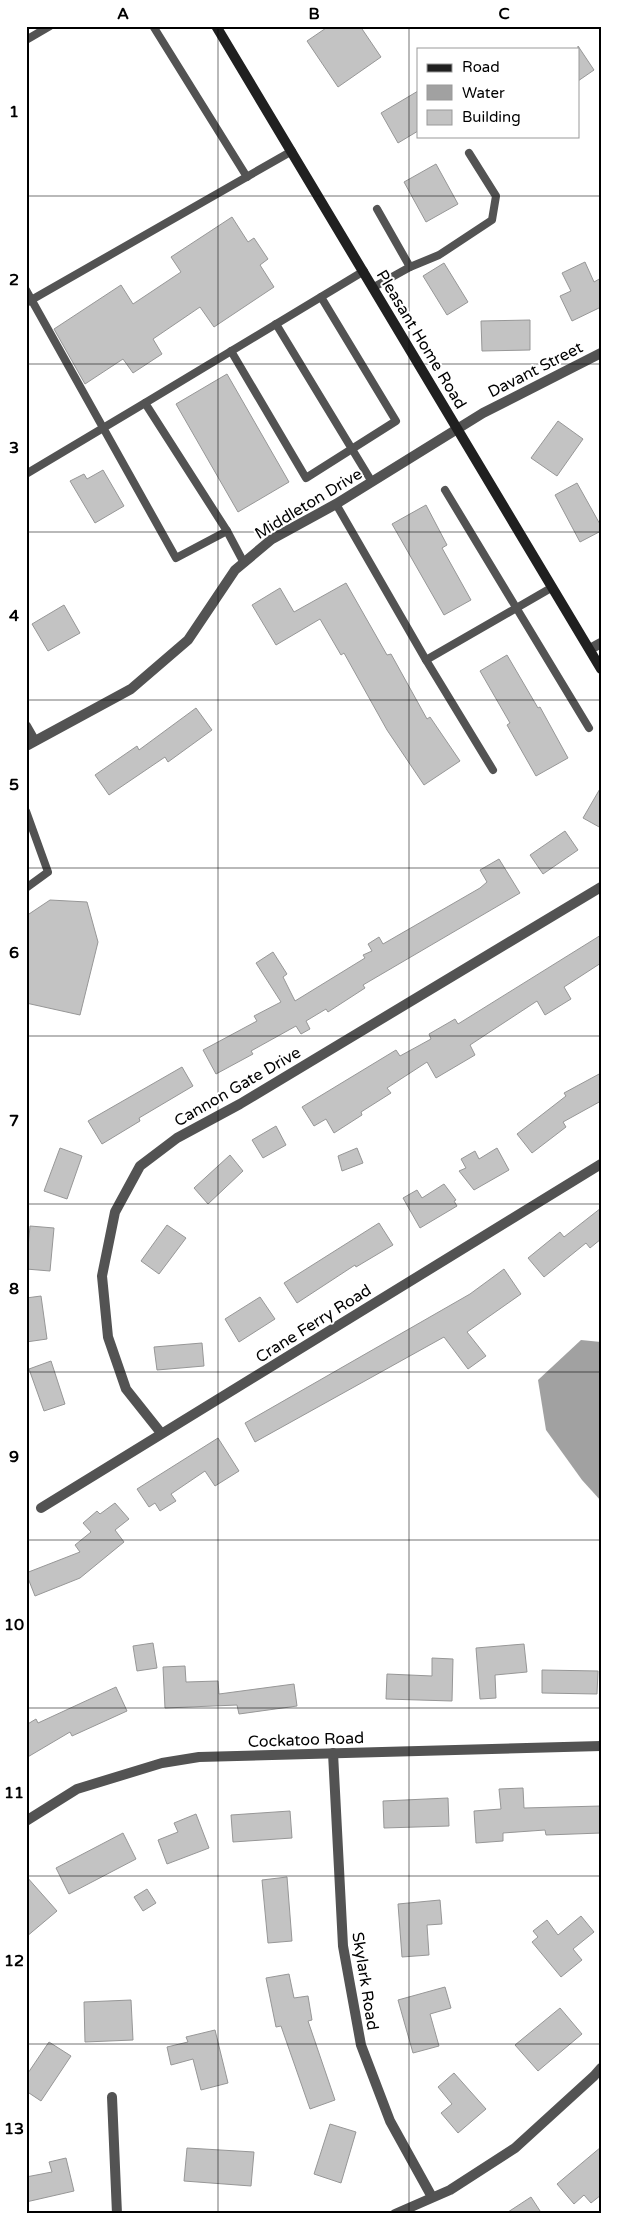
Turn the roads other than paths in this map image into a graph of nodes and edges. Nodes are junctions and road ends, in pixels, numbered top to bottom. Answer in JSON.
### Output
{"nodes":[{"id":1,"x":50,"y":26,"type":"edge"},
{"id":2,"x":152,"y":26,"type":"edge"},
{"id":3,"x":216,"y":26,"type":"edge"},
{"id":4,"x":26,"y":40,"type":"edge"},
{"id":5,"x":292,"y":151,"type":"junction"},
{"id":6,"x":469,"y":154,"type":"dead end"},
{"id":7,"x":247,"y":178,"type":"junction"},
{"id":8,"x":377,"y":209,"type":"dead end"},
{"id":9,"x":410,"y":267,"type":"junction"},
{"id":10,"x":364,"y":271,"type":"junction"},
{"id":11,"x":374,"y":287,"type":"junction"},
{"id":12,"x":26,"y":290,"type":"edge"},
{"id":13,"x":321,"y":297,"type":"junction"},
{"id":14,"x":29,"y":302,"type":"edge"},
{"id":15,"x":276,"y":324,"type":"junction"},
{"id":16,"x":231,"y":351,"type":"junction"},
{"id":17,"x":601,"y":353,"type":"edge"},
{"id":18,"x":145,"y":403,"type":"junction"},
{"id":19,"x":104,"y":429,"type":"junction"},
{"id":20,"x":458,"y":429,"type":"junction"},
{"id":21,"x":352,"y":450,"type":"junction"},
{"id":22,"x":26,"y":474,"type":"edge"},
{"id":23,"x":372,"y":482,"type":"junction"},
{"id":24,"x":446,"y":490,"type":"dead end"},
{"id":25,"x":336,"y":504,"type":"junction"},
{"id":26,"x":226,"y":531,"type":"junction"},
{"id":27,"x":244,"y":563,"type":"junction"},
{"id":28,"x":551,"y":588,"type":"junction"},
{"id":29,"x":517,"y":609,"type":"junction"},
{"id":30,"x":601,"y":644,"type":"edge"},
{"id":31,"x":590,"y":649,"type":"junction"},
{"id":32,"x":426,"y":660,"type":"junction"},
{"id":33,"x":601,"y":669,"type":"edge"},
{"id":34,"x":26,"y":726,"type":"edge"},
{"id":35,"x":589,"y":728,"type":"dead end"},
{"id":36,"x":30,"y":743,"type":"edge"},
{"id":37,"x":492,"y":770,"type":"dead end"},
{"id":38,"x":26,"y":811,"type":"edge"},
{"id":39,"x":601,"y":887,"type":"edge"},
{"id":40,"x":26,"y":888,"type":"edge"},
{"id":41,"x":601,"y":1164,"type":"edge"},
{"id":42,"x":161,"y":1434,"type":"junction"},
{"id":43,"x":41,"y":1508,"type":"dead end"},
{"id":44,"x":601,"y":1746,"type":"edge"},
{"id":45,"x":333,"y":1753,"type":"junction"},
{"id":46,"x":26,"y":1821,"type":"edge"},
{"id":47,"x":601,"y":2068,"type":"edge"},
{"id":48,"x":112,"y":2097,"type":"dead end"},
{"id":49,"x":432,"y":2197,"type":"junction"},
{"id":50,"x":117,"y":2214,"type":"edge"},
{"id":51,"x":395,"y":2214,"type":"edge"}],
"edges":[{"from":1,"to":4,"type":"lane"},
{"from":2,"to":7,"type":"lane"},
{"from":3,"to":5,"type":"main road","name":"Pleasant Home Road"},
{"from":5,"to":7,"type":"lane"},
{"from":5,"to":10,"type":"main road","name":"Pleasant Home Road"},
{"from":6,"to":9,"type":"lane"},
{"from":7,"to":14,"type":"lane"},
{"from":8,"to":9,"type":"lane"},
{"from":9,"to":11,"type":"lane"},
{"from":10,"to":11,"type":"main road","name":"Pleasant Home Road"},
{"from":10,"to":13,"type":"lane"},
{"from":11,"to":20,"type":"main road","name":"Pleasant Home Road"},
{"from":12,"to":14,"type":"lane"},
{"from":13,"to":15,"type":"lane"},
{"from":13,"to":21,"type":"lane"},
{"from":14,"to":19,"type":"lane"},
{"from":15,"to":16,"type":"lane"},
{"from":15,"to":21,"type":"lane"},
{"from":16,"to":18,"type":"lane"},
{"from":16,"to":21,"type":"lane"},
{"from":17,"to":20,"type":"street","name":"Davant Street"},
{"from":18,"to":19,"type":"lane"},
{"from":18,"to":26,"type":"lane"},
{"from":19,"to":22,"type":"lane"},
{"from":19,"to":26,"type":"lane"},
{"from":20,"to":23,"type":"street","name":"Middleton Drive"},
{"from":20,"to":28,"type":"main road","name":"Pleasant Home Road"},
{"from":21,"to":23,"type":"lane"},
{"from":23,"to":25,"type":"street","name":"Middleton Drive"},
{"from":24,"to":29,"type":"lane"},
{"from":25,"to":27,"type":"street","name":"Middleton Drive"},
{"from":25,"to":32,"type":"lane"},
{"from":26,"to":27,"type":"lane"},
{"from":27,"to":36,"type":"street","name":"Middleton Drive"},
{"from":28,"to":29,"type":"lane"},
{"from":28,"to":31,"type":"main road","name":"Pleasant Home Road"},
{"from":29,"to":32,"type":"lane"},
{"from":29,"to":35,"type":"lane"},
{"from":30,"to":31,"type":"street"},
{"from":31,"to":33,"type":"main road","name":"Pleasant Home Road"},
{"from":32,"to":37,"type":"lane"},
{"from":34,"to":36,"type":"street"},
{"from":38,"to":40,"type":"lane"},
{"from":39,"to":42,"type":"street","name":"Cannon Gate Drive"},
{"from":41,"to":42,"type":"street","name":"Crane Ferry Road"},
{"from":42,"to":43,"type":"street","name":"Crane Ferry Road"},
{"from":44,"to":45,"type":"street","name":"Cockatoo Road"},
{"from":45,"to":46,"type":"street","name":"Cockatoo Road"},
{"from":45,"to":49,"type":"street","name":"Skylark Road"},
{"from":47,"to":49,"type":"street"},
{"from":48,"to":50,"type":"street"},
{"from":49,"to":51,"type":"street"}]}
